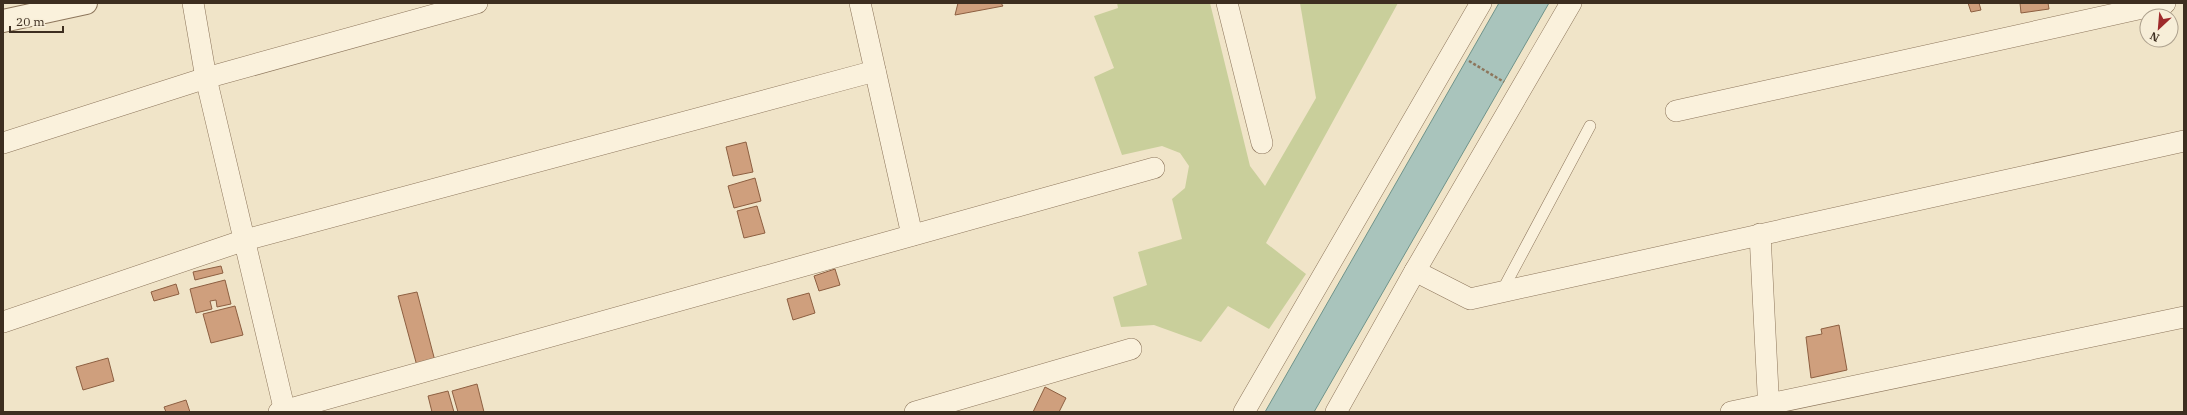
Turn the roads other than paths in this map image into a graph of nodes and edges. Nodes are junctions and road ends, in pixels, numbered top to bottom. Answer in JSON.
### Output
{"nodes":[{"id":1,"x":86,"y":3,"type":"edge"},
{"id":2,"x":193,"y":3,"type":"edge"},
{"id":3,"x":477,"y":3,"type":"edge"},
{"id":4,"x":860,"y":3,"type":"edge"},
{"id":5,"x":1227,"y":3,"type":"edge"},
{"id":6,"x":1481,"y":3,"type":"edge"},
{"id":7,"x":1571,"y":3,"type":"edge"},
{"id":8,"x":2165,"y":3,"type":"edge"},
{"id":9,"x":3,"y":21,"type":"edge"},
{"id":10,"x":875,"y":71,"type":"junction"},
{"id":11,"x":206,"y":78,"type":"junction"},
{"id":12,"x":1676,"y":111,"type":"dead end"},
{"id":13,"x":1590,"y":126,"type":"dead end"},
{"id":14,"x":2184,"y":141,"type":"edge"},
{"id":15,"x":1262,"y":143,"type":"dead end"},
{"id":16,"x":3,"y":144,"type":"edge"},
{"id":17,"x":1154,"y":168,"type":"dead end"},
{"id":18,"x":1760,"y":234,"type":"junction"},
{"id":19,"x":912,"y":235,"type":"junction"},
{"id":20,"x":245,"y":240,"type":"junction"},
{"id":21,"x":1415,"y":271,"type":"junction"},
{"id":22,"x":1501,"y":293,"type":"junction"},
{"id":23,"x":2184,"y":317,"type":"edge"},
{"id":24,"x":3,"y":322,"type":"edge"},
{"id":25,"x":1131,"y":349,"type":"dead end"},
{"id":26,"x":1768,"y":408,"type":"edge"},
{"id":27,"x":283,"y":411,"type":"edge"},
{"id":28,"x":915,"y":412,"type":"edge"},
{"id":29,"x":1244,"y":412,"type":"edge"},
{"id":30,"x":1336,"y":412,"type":"edge"},
{"id":31,"x":1731,"y":412,"type":"edge"}],
"edges":[{"from":1,"to":9,"type":"street"},
{"from":2,"to":11,"type":"street"},
{"from":3,"to":11,"type":"street"},
{"from":4,"to":10,"type":"street"},
{"from":5,"to":15,"type":"street"},
{"from":6,"to":29,"type":"street"},
{"from":7,"to":21,"type":"street"},
{"from":8,"to":12,"type":"street"},
{"from":10,"to":19,"type":"street"},
{"from":10,"to":20,"type":"street"},
{"from":11,"to":16,"type":"street"},
{"from":11,"to":20,"type":"street"},
{"from":13,"to":22,"type":"lane"},
{"from":14,"to":18,"type":"street"},
{"from":17,"to":19,"type":"street"},
{"from":18,"to":22,"type":"street"},
{"from":18,"to":26,"type":"street"},
{"from":19,"to":27,"type":"street"},
{"from":20,"to":24,"type":"street"},
{"from":20,"to":27,"type":"street"},
{"from":21,"to":22,"type":"street"},
{"from":21,"to":30,"type":"street"},
{"from":23,"to":26,"type":"street"},
{"from":25,"to":28,"type":"street"},
{"from":26,"to":31,"type":"street"}]}
